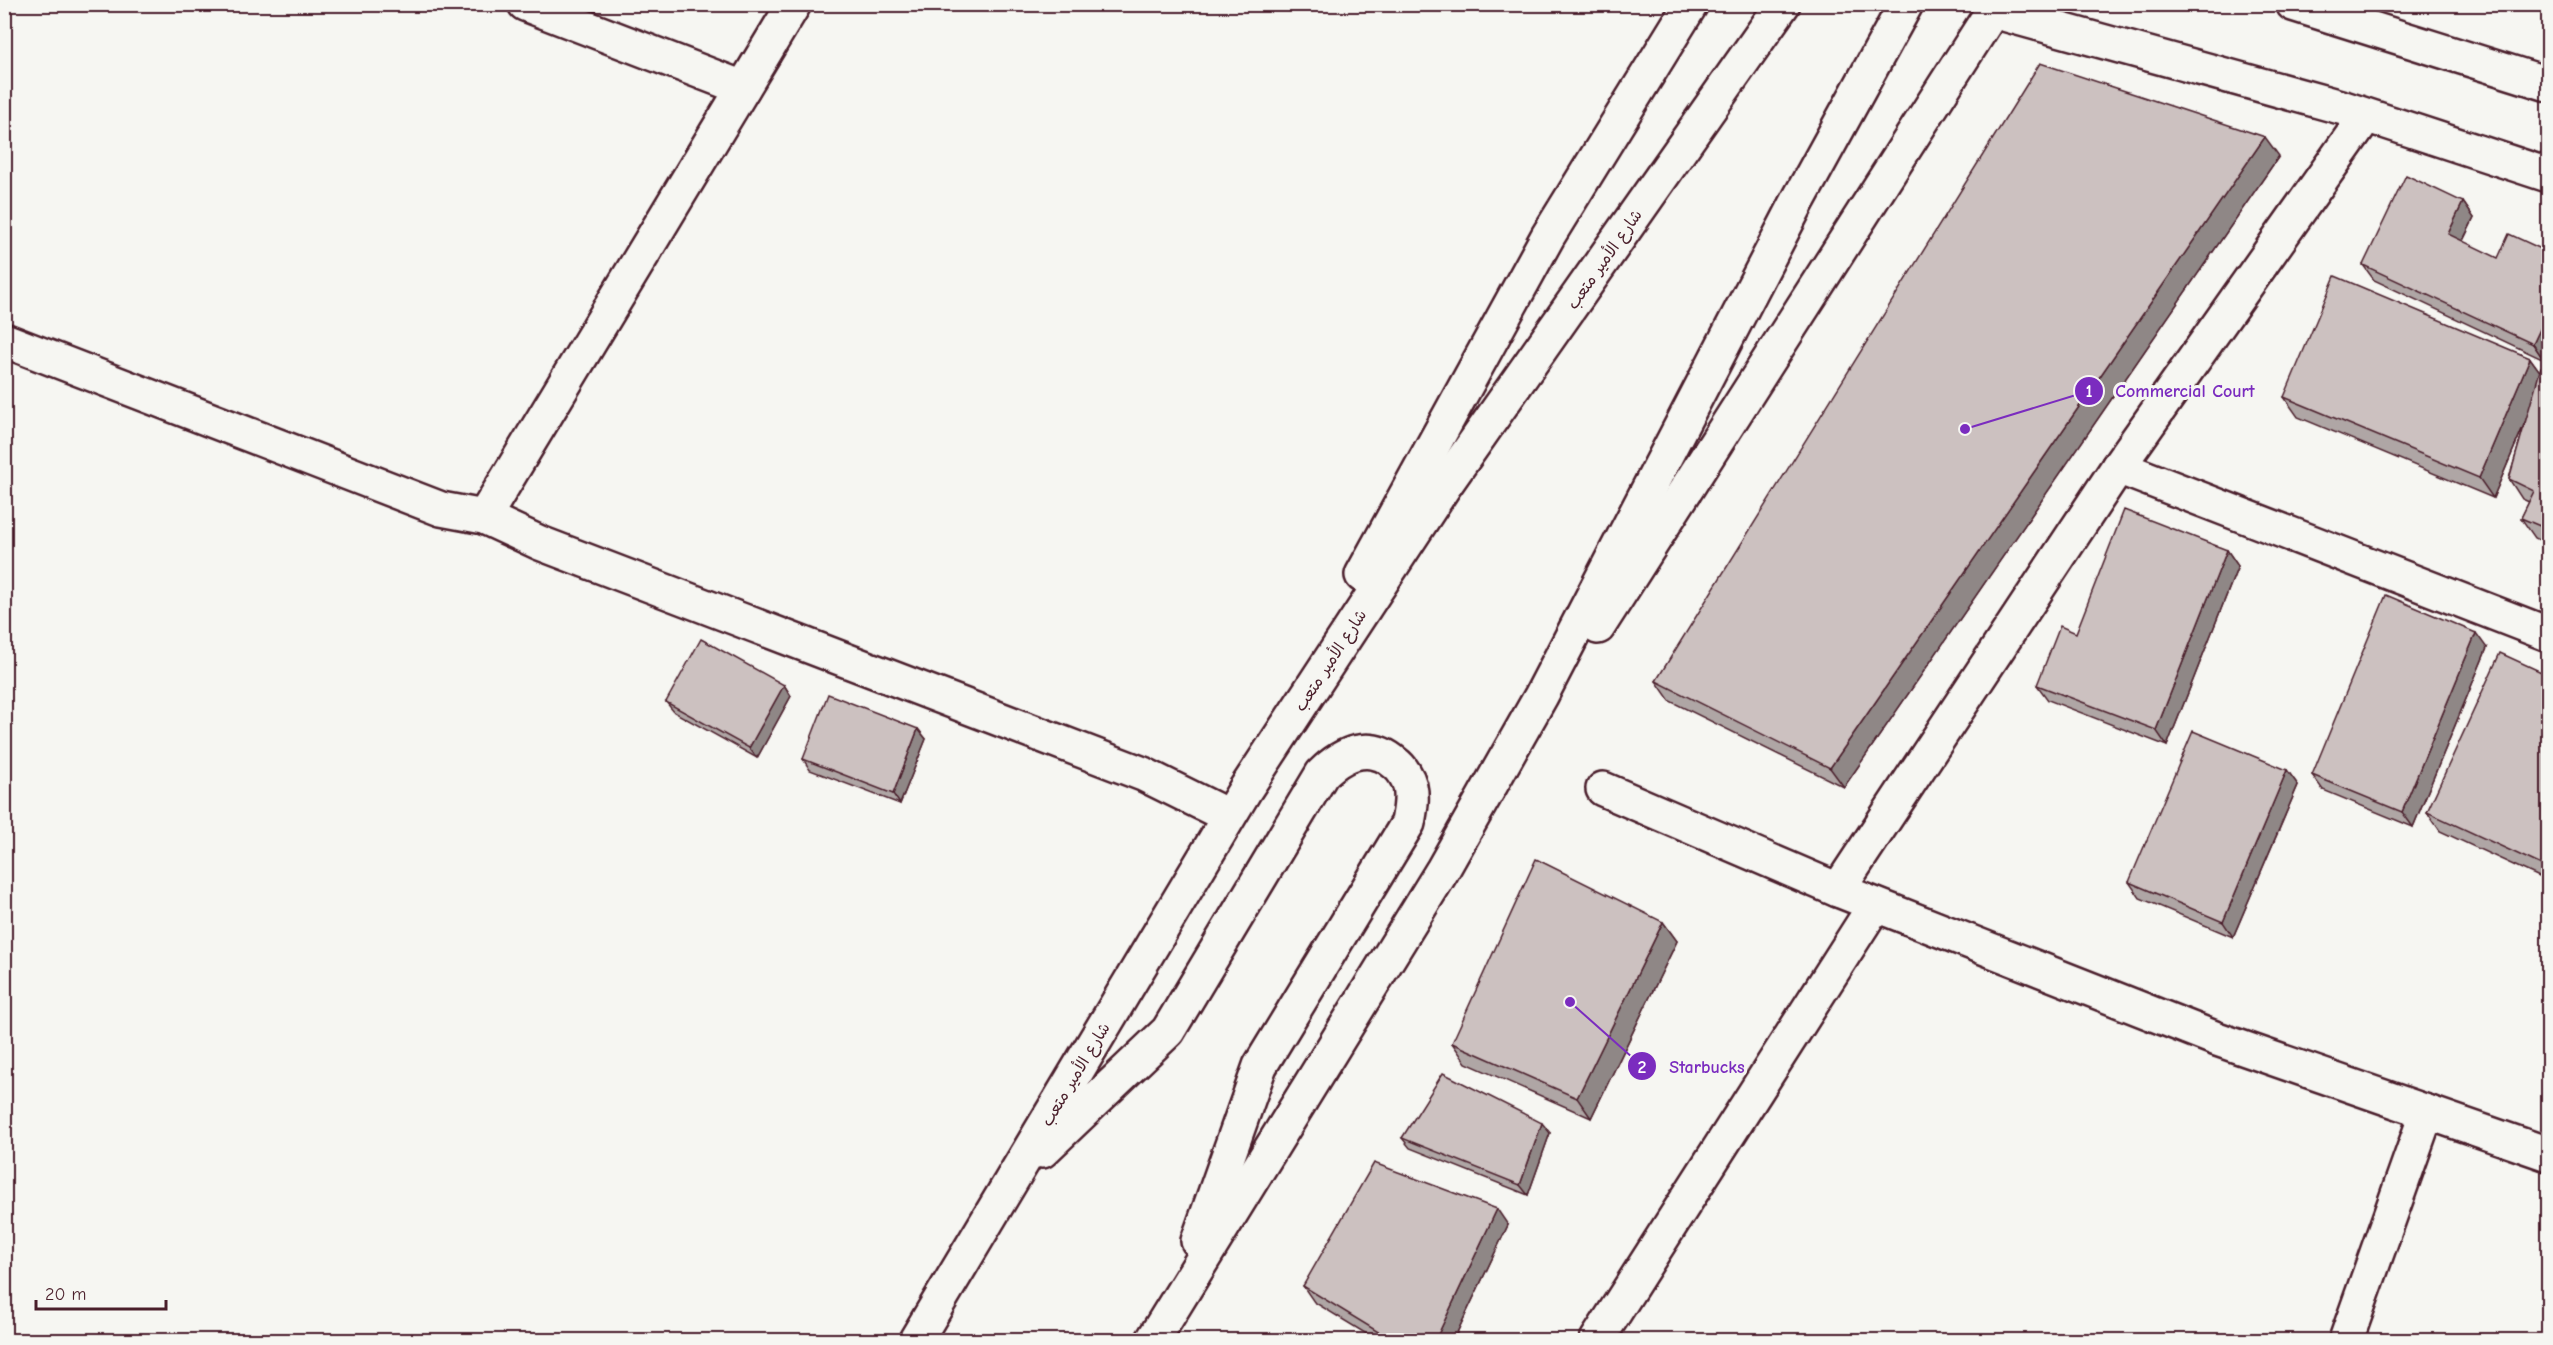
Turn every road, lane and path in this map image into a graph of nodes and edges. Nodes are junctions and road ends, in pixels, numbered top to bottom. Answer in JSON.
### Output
{"nodes":[{"id":1,"x":525,"y":4,"type":"edge"},
{"id":2,"x":794,"y":4,"type":"edge"},
{"id":3,"x":1690,"y":4,"type":"edge"},
{"id":4,"x":1783,"y":4,"type":"edge"},
{"id":5,"x":1906,"y":4,"type":"edge"},
{"id":6,"x":2293,"y":4,"type":"edge"},
{"id":7,"x":1995,"y":8,"type":"edge"},
{"id":8,"x":2548,"y":84,"type":"edge"},
{"id":9,"x":743,"y":88,"type":"junction"},
{"id":10,"x":2366,"y":116,"type":"junction"},
{"id":11,"x":2548,"y":175,"type":"edge"},
{"id":12,"x":4,"y":340,"type":"edge"},
{"id":13,"x":2118,"y":467,"type":"junction"},
{"id":14,"x":484,"y":517,"type":"junction"},
{"id":15,"x":2548,"y":634,"type":"edge"},
{"id":16,"x":1603,"y":789,"type":"dead end"},
{"id":17,"x":1237,"y":803,"type":"junction"},
{"id":18,"x":1442,"y":872,"type":"junction"},
{"id":19,"x":1838,"y":890,"type":"junction"},
{"id":20,"x":1875,"y":905,"type":"junction"},
{"id":21,"x":2427,"y":1112,"type":"junction"},
{"id":22,"x":2548,"y":1154,"type":"edge"},
{"id":23,"x":1013,"y":1178,"type":"junction"},
{"id":24,"x":1177,"y":1303,"type":"junction"},
{"id":25,"x":916,"y":1341,"type":"edge"},
{"id":26,"x":1154,"y":1341,"type":"edge"},
{"id":27,"x":1597,"y":1341,"type":"edge"},
{"id":28,"x":2346,"y":1341,"type":"edge"}],
"edges":[{"from":1,"to":9,"type":"main road"},
{"from":2,"to":9,"type":"main road"},
{"from":3,"to":17,"type":"main road"},
{"from":4,"to":17,"type":"main road","name":"شارع الأمير متعب"},
{"from":5,"to":18,"type":"main road"},
{"from":6,"to":8,"type":"main road"},
{"from":7,"to":10,"type":"main road"},
{"from":7,"to":18,"type":"main road"},
{"from":9,"to":14,"type":"main road"},
{"from":10,"to":11,"type":"main road"},
{"from":10,"to":13,"type":"main road"},
{"from":12,"to":14,"type":"main road"},
{"from":13,"to":15,"type":"main road"},
{"from":13,"to":19,"type":"main road"},
{"from":14,"to":17,"type":"main road"},
{"from":16,"to":19,"type":"main road"},
{"from":17,"to":23,"type":"main road","name":"شارع الأمير متعب"},
{"from":18,"to":24,"type":"main road"},
{"from":19,"to":20,"type":"main road"},
{"from":20,"to":21,"type":"main road"},
{"from":20,"to":27,"type":"main road"},
{"from":21,"to":22,"type":"main road"},
{"from":21,"to":28,"type":"main road"},
{"from":23,"to":24,"type":"main road"},
{"from":23,"to":25,"type":"main road","name":"شارع الأمير متعب"},
{"from":24,"to":26,"type":"main road"}]}
